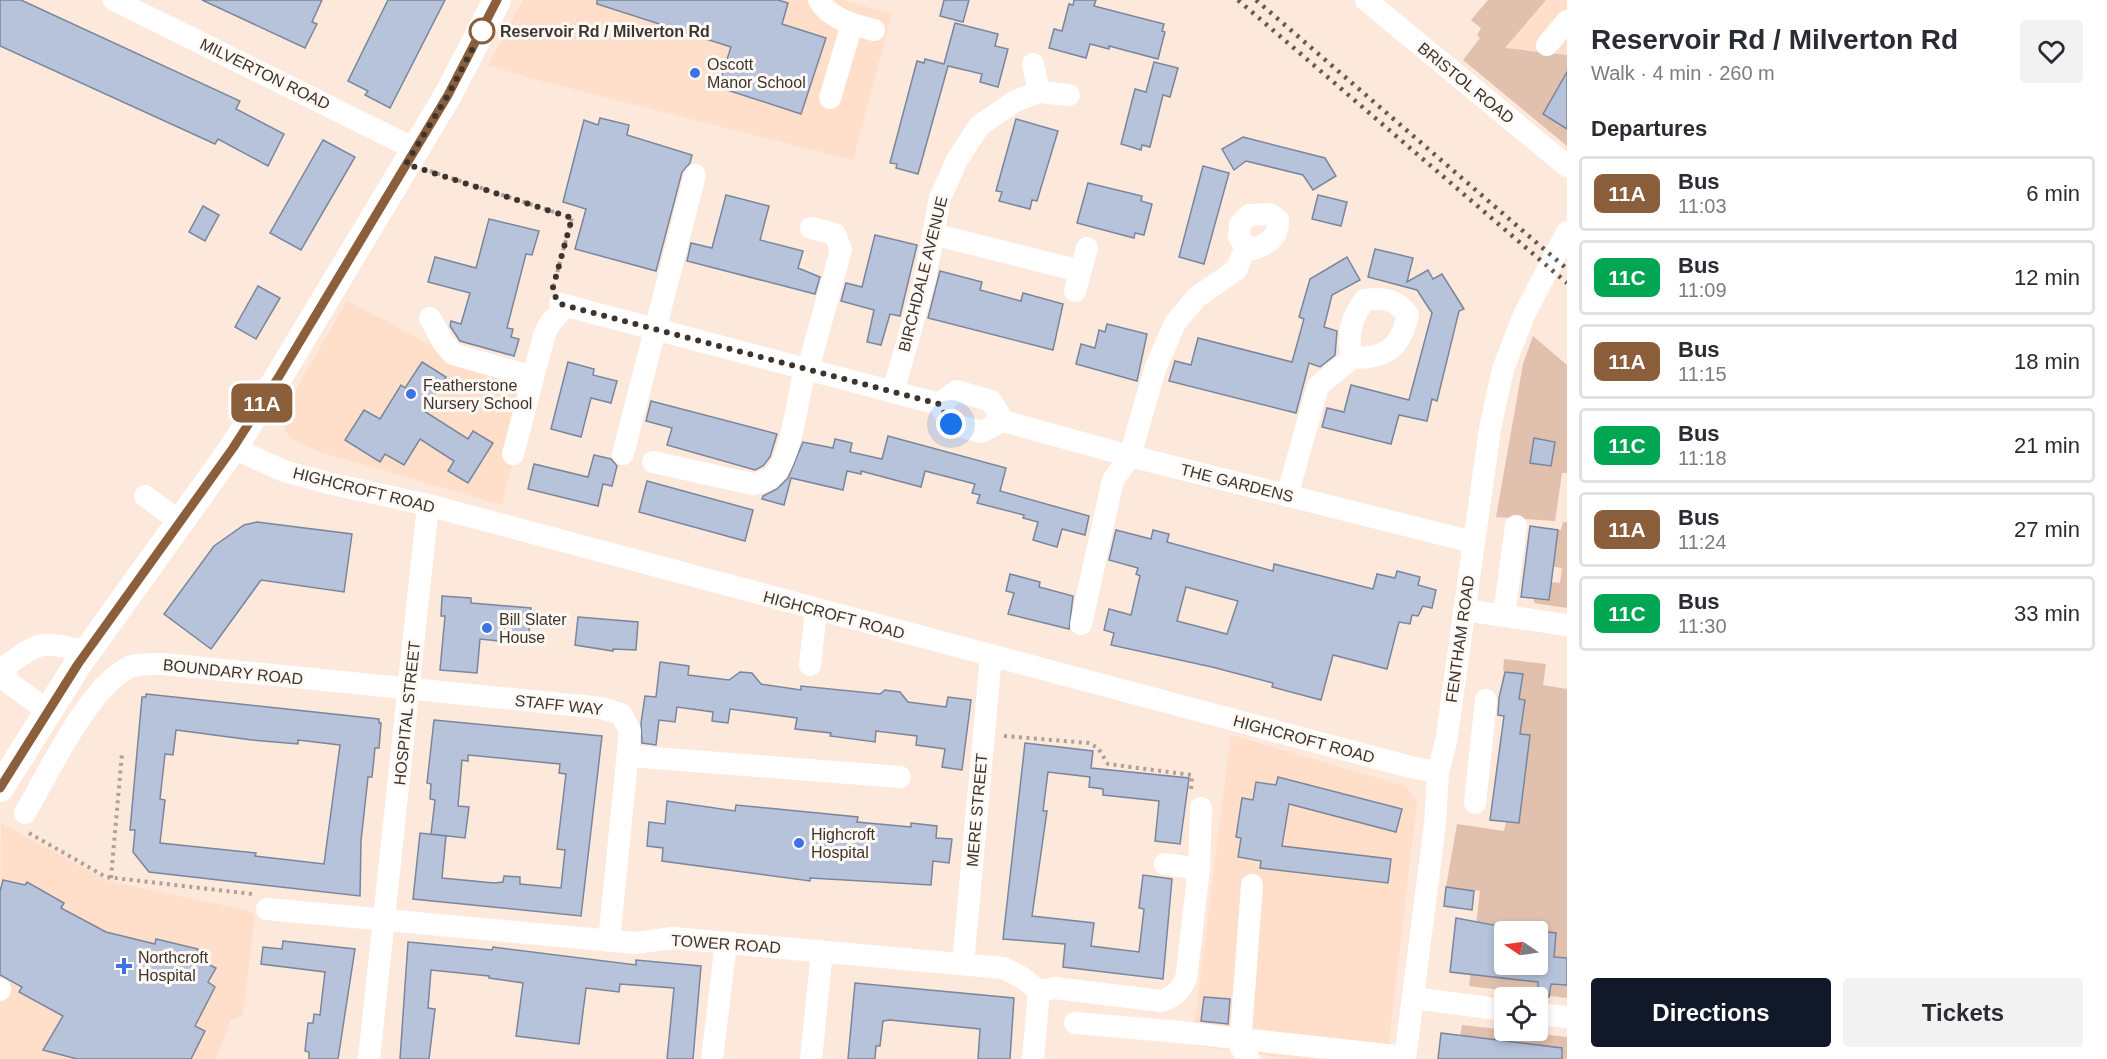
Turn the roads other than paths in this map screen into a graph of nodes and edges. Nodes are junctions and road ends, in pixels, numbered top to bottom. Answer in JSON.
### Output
{"nodes":[{"id":1,"x":114,"y":0,"type":"edge"},
{"id":2,"x":497,"y":0,"type":"edge"},
{"id":3,"x":819,"y":0,"type":"edge"},
{"id":4,"x":1366,"y":0,"type":"edge"},
{"id":5,"x":1567,"y":21,"type":"edge"},
{"id":6,"x":852,"y":24,"type":"junction"},
{"id":7,"x":874,"y":30,"type":"dead end"},
{"id":8,"x":1547,"y":45,"type":"dead end"},
{"id":9,"x":1034,"y":64,"type":"dead end"},
{"id":10,"x":1039,"y":92,"type":"junction"},
{"id":11,"x":1069,"y":95,"type":"dead end"},
{"id":12,"x":830,"y":98,"type":"dead end"},
{"id":13,"x":411,"y":157,"type":"junction"},
{"id":14,"x":1567,"y":166,"type":"edge"},
{"id":15,"x":695,"y":175,"type":"dead end"},
{"id":16,"x":811,"y":228,"type":"dead end"},
{"id":17,"x":1567,"y":232,"type":"edge"},
{"id":18,"x":933,"y":234,"type":"junction"},
{"id":19,"x":1246,"y":247,"type":"dead end"},
{"id":20,"x":1087,"y":248,"type":"dead end"},
{"id":21,"x":430,"y":318,"type":"dead end"},
{"id":22,"x":657,"y":330,"type":"junction"},
{"id":23,"x":1352,"y":358,"type":"dead end"},
{"id":24,"x":807,"y":369,"type":"junction"},
{"id":25,"x":532,"y":377,"type":"junction"},
{"id":26,"x":893,"y":392,"type":"junction"},
{"id":27,"x":939,"y":404,"type":"junction"},
{"id":28,"x":1003,"y":421,"type":"junction"},
{"id":29,"x":233,"y":448,"type":"junction"},
{"id":30,"x":513,"y":454,"type":"dead end"},
{"id":31,"x":623,"y":454,"type":"dead end"},
{"id":32,"x":1130,"y":456,"type":"junction"},
{"id":33,"x":653,"y":462,"type":"dead end"},
{"id":34,"x":145,"y":496,"type":"dead end"},
{"id":35,"x":1287,"y":496,"type":"junction"},
{"id":36,"x":428,"y":505,"type":"junction"},
{"id":37,"x":178,"y":521,"type":"junction"},
{"id":38,"x":1516,"y":526,"type":"dead end"},
{"id":39,"x":1473,"y":542,"type":"junction"},
{"id":40,"x":1464,"y":609,"type":"junction"},
{"id":41,"x":816,"y":611,"type":"junction"},
{"id":42,"x":1504,"y":615,"type":"junction"},
{"id":43,"x":1081,"y":624,"type":"dead end"},
{"id":44,"x":1567,"y":625,"type":"edge"},
{"id":45,"x":86,"y":651,"type":"junction"},
{"id":46,"x":991,"y":656,"type":"junction"},
{"id":47,"x":810,"y":665,"type":"dead end"},
{"id":48,"x":410,"y":690,"type":"junction"},
{"id":49,"x":48,"y":711,"type":"junction"},
{"id":50,"x":1449,"y":714,"type":"junction"},
{"id":51,"x":629,"y":756,"type":"junction"},
{"id":52,"x":1438,"y":772,"type":"junction"},
{"id":53,"x":900,"y":777,"type":"dead end"},
{"id":54,"x":0,"y":788,"type":"edge"},
{"id":55,"x":1474,"y":803,"type":"dead end"},
{"id":56,"x":1201,"y":808,"type":"road end"},
{"id":57,"x":25,"y":813,"type":"road end"},
{"id":58,"x":1165,"y":864,"type":"dead end"},
{"id":59,"x":1199,"y":868,"type":"junction"},
{"id":60,"x":1252,"y":885,"type":"dead end"},
{"id":61,"x":267,"y":909,"type":"road end"},
{"id":62,"x":385,"y":920,"type":"junction"},
{"id":63,"x":609,"y":941,"type":"junction"},
{"id":64,"x":726,"y":943,"type":"junction"},
{"id":65,"x":822,"y":952,"type":"junction"},
{"id":66,"x":963,"y":964,"type":"junction"},
{"id":67,"x":1039,"y":991,"type":"junction"},
{"id":68,"x":1414,"y":998,"type":"junction"},
{"id":69,"x":1494,"y":1009,"type":"edge"},
{"id":70,"x":1548,"y":1015,"type":"edge"},
{"id":71,"x":1567,"y":1017,"type":"edge"},
{"id":72,"x":1075,"y":1023,"type":"dead end"},
{"id":73,"x":1244,"y":1049,"type":"edge"},
{"id":74,"x":1405,"y":1058,"type":"edge"},
{"id":75,"x":369,"y":1059,"type":"edge"},
{"id":76,"x":712,"y":1059,"type":"edge"},
{"id":77,"x":811,"y":1059,"type":"edge"},
{"id":78,"x":1033,"y":1059,"type":"edge"}],
"edges":[{"from":1,"to":13,"type":"street","name":"MILVERTON ROAD"},
{"from":2,"to":13,"type":"main road"},
{"from":3,"to":6,"type":"street"},
{"from":4,"to":14,"type":"street","name":"BRISTOL ROAD"},
{"from":5,"to":8,"type":"street"},
{"from":6,"to":7,"type":"street"},
{"from":6,"to":12,"type":"street"},
{"from":9,"to":10,"type":"street"},
{"from":10,"to":11,"type":"street","name":"BIRCHDALE AVENUE"},
{"from":10,"to":18,"type":"street","name":"BIRCHDALE AVENUE"},
{"from":13,"to":29,"type":"main road"},
{"from":15,"to":22,"type":"street"},
{"from":16,"to":24,"type":"street"},
{"from":17,"to":39,"type":"street","name":"FENTHAM ROAD"},
{"from":18,"to":20,"type":"street"},
{"from":18,"to":26,"type":"street","name":"BIRCHDALE AVENUE"},
{"from":19,"to":32,"type":"street"},
{"from":21,"to":25,"type":"street"},
{"from":22,"to":24,"type":"street"},
{"from":22,"to":25,"type":"street"},
{"from":22,"to":31,"type":"street"},
{"from":23,"to":35,"type":"street"},
{"from":24,"to":26,"type":"street"},
{"from":24,"to":33,"type":"street"},
{"from":25,"to":30,"type":"street"},
{"from":26,"to":27,"type":"street"},
{"from":27,"to":28,"type":"street"},
{"from":27,"to":28,"type":"street"},
{"from":28,"to":32,"type":"street","name":"THE GARDENS"},
{"from":29,"to":36,"type":"street","name":"HIGHCROFT ROAD"},
{"from":29,"to":37,"type":"main road"},
{"from":32,"to":35,"type":"street","name":"THE GARDENS"},
{"from":32,"to":43,"type":"street"},
{"from":34,"to":37,"type":"street"},
{"from":35,"to":39,"type":"street","name":"THE GARDENS"},
{"from":36,"to":41,"type":"street","name":"HIGHCROFT ROAD"},
{"from":36,"to":48,"type":"street","name":"HOSPITAL STREET"},
{"from":37,"to":45,"type":"main road"},
{"from":38,"to":42,"type":"street"},
{"from":39,"to":40,"type":"street","name":"FENTHAM ROAD"},
{"from":40,"to":42,"type":"street"},
{"from":40,"to":50,"type":"street","name":"FENTHAM ROAD"},
{"from":41,"to":46,"type":"street","name":"HIGHCROFT ROAD"},
{"from":41,"to":47,"type":"street"},
{"from":42,"to":44,"type":"street"},
{"from":45,"to":49,"type":"main road"},
{"from":45,"to":49,"type":"street"},
{"from":46,"to":52,"type":"street","name":"HIGHCROFT ROAD"},
{"from":46,"to":66,"type":"street","name":"MERE STREET"},
{"from":48,"to":51,"type":"street","name":"STAFF WAY"},
{"from":48,"to":57,"type":"street","name":"BOUNDARY ROAD"},
{"from":48,"to":62,"type":"street","name":"HOSPITAL STREET"},
{"from":49,"to":54,"type":"main road"},
{"from":50,"to":52,"type":"street","name":"FENTHAM ROAD"},
{"from":50,"to":55,"type":"street"},
{"from":51,"to":53,"type":"street"},
{"from":51,"to":63,"type":"street","name":"STAFF WAY"},
{"from":52,"to":68,"type":"street","name":"FENTHAM ROAD"},
{"from":56,"to":59,"type":"street"},
{"from":58,"to":59,"type":"street"},
{"from":59,"to":67,"type":"street"},
{"from":60,"to":73,"type":"street"},
{"from":61,"to":62,"type":"street","name":"TOWER ROAD"},
{"from":62,"to":63,"type":"street","name":"TOWER ROAD"},
{"from":62,"to":75,"type":"street","name":"HOSPITAL STREET"},
{"from":63,"to":64,"type":"street","name":"TOWER ROAD"},
{"from":64,"to":65,"type":"street","name":"TOWER ROAD"},
{"from":64,"to":76,"type":"street"},
{"from":65,"to":66,"type":"street","name":"TOWER ROAD"},
{"from":65,"to":77,"type":"street"},
{"from":66,"to":67,"type":"street","name":"TOWER ROAD"},
{"from":67,"to":78,"type":"street"},
{"from":68,"to":69,"type":"street"},
{"from":68,"to":74,"type":"street","name":"FENTHAM ROAD"},
{"from":70,"to":71,"type":"street"},
{"from":72,"to":73,"type":"street"},
{"from":73,"to":74,"type":"street"}]}
